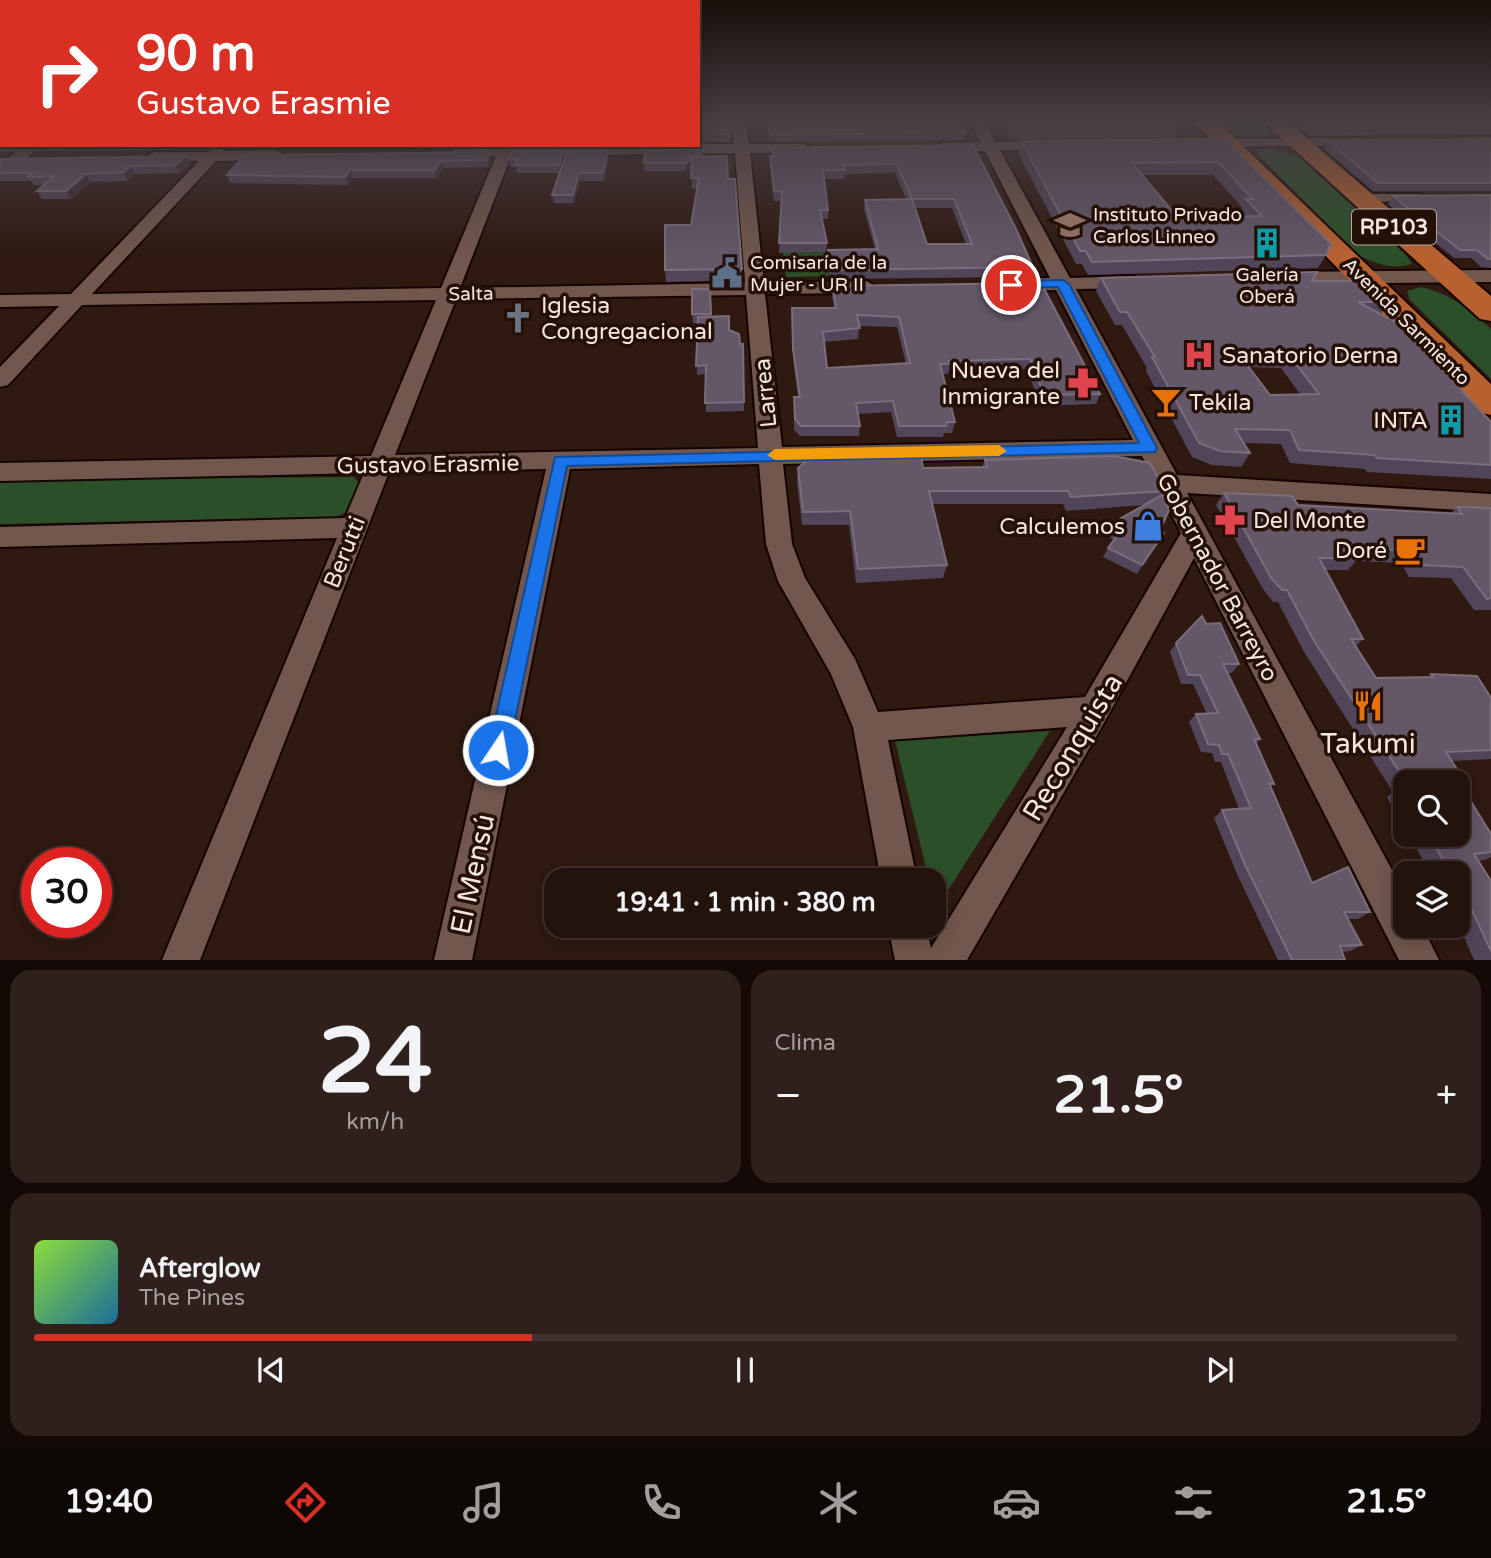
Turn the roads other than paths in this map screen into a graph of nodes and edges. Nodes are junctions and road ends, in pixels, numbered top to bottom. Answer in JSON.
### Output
{"nodes":[{"id":1,"x":203,"y":166,"type":"edge"},
{"id":2,"x":499,"y":166,"type":"edge"},
{"id":3,"x":743,"y":166,"type":"edge"},
{"id":4,"x":1000,"y":166,"type":"edge"},
{"id":5,"x":1251,"y":166,"type":"edge"},
{"id":6,"x":1324,"y":166,"type":"edge"},
{"id":7,"x":1360,"y":198,"type":"junction"},
{"id":8,"x":1435,"y":198,"type":"edge"},
{"id":9,"x":1362,"y":275,"type":"junction"},
{"id":10,"x":1450,"y":276,"type":"junction"},
{"id":11,"x":1491,"y":276,"type":"edge"},
{"id":12,"x":1266,"y":278,"type":"edge"},
{"id":13,"x":1158,"y":281,"type":"edge"},
{"id":14,"x":1063,"y":284,"type":"junction"},
{"id":15,"x":996,"y":285,"type":"edge"},
{"id":16,"x":888,"y":286,"type":"edge"},
{"id":17,"x":755,"y":288,"type":"junction"},
{"id":18,"x":448,"y":293,"type":"junction"},
{"id":19,"x":77,"y":299,"type":"junction"},
{"id":20,"x":0,"y":301,"type":"edge"},
{"id":21,"x":1491,"y":312,"type":"edge"},
{"id":22,"x":0,"y":380,"type":"edge"},
{"id":23,"x":1491,"y":404,"type":"edge"},
{"id":24,"x":1150,"y":448,"type":"junction"},
{"id":25,"x":771,"y":455,"type":"junction"},
{"id":26,"x":561,"y":461,"type":"junction"},
{"id":27,"x":379,"y":465,"type":"junction"},
{"id":28,"x":0,"y":472,"type":"edge"},
{"id":29,"x":1168,"y":483,"type":"junction"},
{"id":30,"x":1491,"y":503,"type":"edge"},
{"id":31,"x":354,"y":528,"type":"junction"},
{"id":32,"x":1194,"y":533,"type":"junction"},
{"id":33,"x":0,"y":537,"type":"edge"},
{"id":34,"x":1094,"y":711,"type":"junction"},
{"id":35,"x":869,"y":727,"type":"junction"},
{"id":36,"x":897,"y":868,"type":"edge"},
{"id":37,"x":909,"y":938,"type":"edge"},
{"id":38,"x":181,"y":960,"type":"edge"},
{"id":39,"x":453,"y":960,"type":"edge"},
{"id":40,"x":914,"y":960,"type":"edge"},
{"id":41,"x":945,"y":960,"type":"edge"},
{"id":42,"x":1420,"y":960,"type":"edge"}],
"edges":[{"from":1,"to":19,"type":"street"},
{"from":2,"to":18,"type":"street","name":"Berutti"},
{"from":3,"to":17,"type":"street","name":"Larrea"},
{"from":4,"to":14,"type":"street","name":"Gobernador Barreyro"},
{"from":5,"to":9,"type":"main road","name":"Avenida Sarmiento","number":"RP103"},
{"from":6,"to":7,"type":"main road","number":"RP103"},
{"from":7,"to":8,"type":"street"},
{"from":7,"to":10,"type":"main road","number":"RP103"},
{"from":9,"to":10,"type":"street"},
{"from":9,"to":12,"type":"street"},
{"from":9,"to":23,"type":"main road","name":"Avenida Sarmiento","number":"RP103"},
{"from":10,"to":11,"type":"street"},
{"from":10,"to":21,"type":"main road","number":"RP103"},
{"from":13,"to":14,"type":"street"},
{"from":14,"to":15,"type":"street"},
{"from":14,"to":24,"type":"street","name":"Gobernador Barreyro"},
{"from":16,"to":17,"type":"street","name":"Salta"},
{"from":17,"to":18,"type":"street","name":"Salta"},
{"from":17,"to":25,"type":"street","name":"Larrea"},
{"from":18,"to":19,"type":"street","name":"Salta"},
{"from":18,"to":27,"type":"street","name":"Berutti"},
{"from":19,"to":20,"type":"street","name":"Salta"},
{"from":19,"to":22,"type":"street"},
{"from":24,"to":25,"type":"street","name":"Gustavo Erasmie"},
{"from":24,"to":29,"type":"street","name":"Gobernador Barreyro"},
{"from":25,"to":26,"type":"street","name":"Gustavo Erasmie"},
{"from":25,"to":35,"type":"street","name":"Larrea"},
{"from":26,"to":27,"type":"street","name":"Gustavo Erasmie"},
{"from":26,"to":39,"type":"street","name":"El Mensú"},
{"from":27,"to":28,"type":"street","name":"Gustavo Erasmie"},
{"from":27,"to":31,"type":"street","name":"Berutti"},
{"from":29,"to":30,"type":"street"},
{"from":29,"to":32,"type":"street","name":"Gobernador Barreyro"},
{"from":31,"to":33,"type":"street"},
{"from":31,"to":38,"type":"street","name":"Berutti"},
{"from":32,"to":34,"type":"street","name":"Reconquista"},
{"from":32,"to":42,"type":"street","name":"Gobernador Barreyro"},
{"from":34,"to":35,"type":"street"},
{"from":34,"to":41,"type":"street","name":"Reconquista"},
{"from":35,"to":36,"type":"street","name":"Larrea"},
{"from":37,"to":40,"type":"street"}]}
